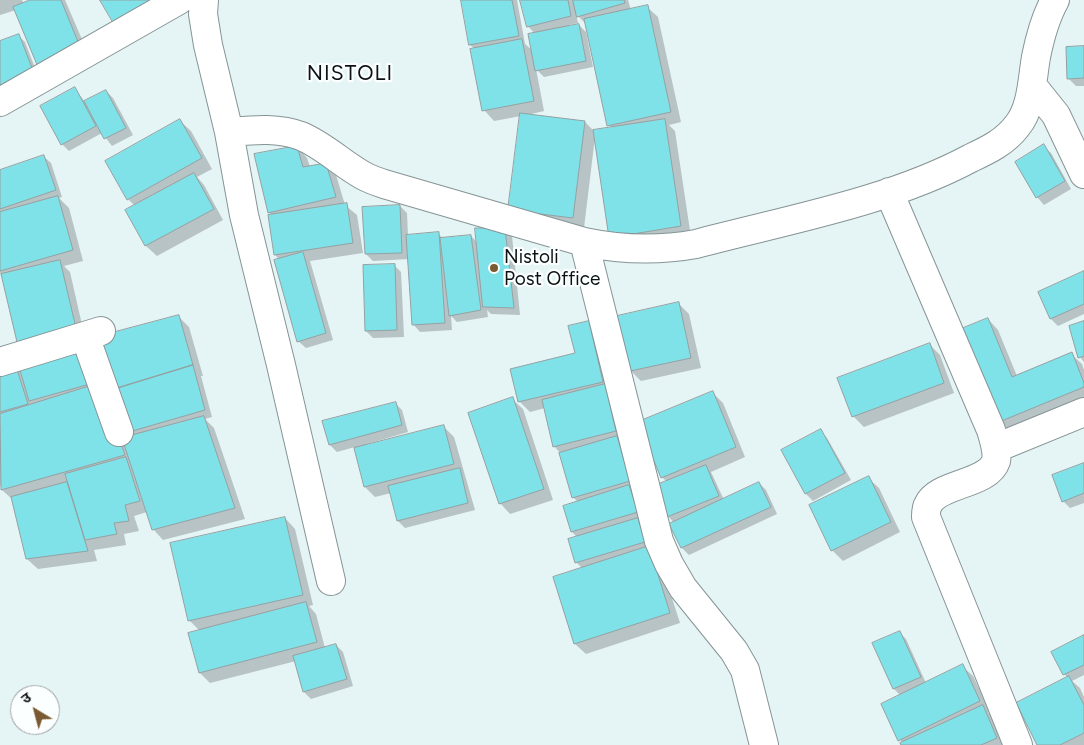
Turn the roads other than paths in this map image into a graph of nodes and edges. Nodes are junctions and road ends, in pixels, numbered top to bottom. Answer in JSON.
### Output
{"nodes":[{"id":1,"x":180,"y":0,"type":"edge"},
{"id":2,"x":204,"y":0,"type":"edge"},
{"id":3,"x":1055,"y":0,"type":"edge"},
{"id":4,"x":1032,"y":85,"type":"junction"},
{"id":5,"x":0,"y":102,"type":"edge"},
{"id":6,"x":229,"y":132,"type":"junction"},
{"id":7,"x":1084,"y":174,"type":"edge"},
{"id":8,"x":889,"y":192,"type":"junction"},
{"id":9,"x":584,"y":242,"type":"junction"},
{"id":10,"x":0,"y":362,"type":"edge"},
{"id":11,"x":1084,"y":412,"type":"edge"},
{"id":12,"x":119,"y":432,"type":"dead end"},
{"id":13,"x":996,"y":448,"type":"junction"},
{"id":14,"x":330,"y":581,"type":"dead end"},
{"id":15,"x":764,"y":745,"type":"edge"},
{"id":16,"x":1018,"y":745,"type":"edge"}],
"edges":[{"from":1,"to":5,"type":"street"},
{"from":2,"to":6,"type":"street"},
{"from":3,"to":4,"type":"street"},
{"from":4,"to":7,"type":"street"},
{"from":4,"to":8,"type":"street"},
{"from":6,"to":9,"type":"street"},
{"from":6,"to":14,"type":"street"},
{"from":8,"to":9,"type":"street"},
{"from":8,"to":13,"type":"street"},
{"from":9,"to":15,"type":"street"},
{"from":10,"to":12,"type":"street"},
{"from":11,"to":13,"type":"street"},
{"from":13,"to":16,"type":"street"}]}
